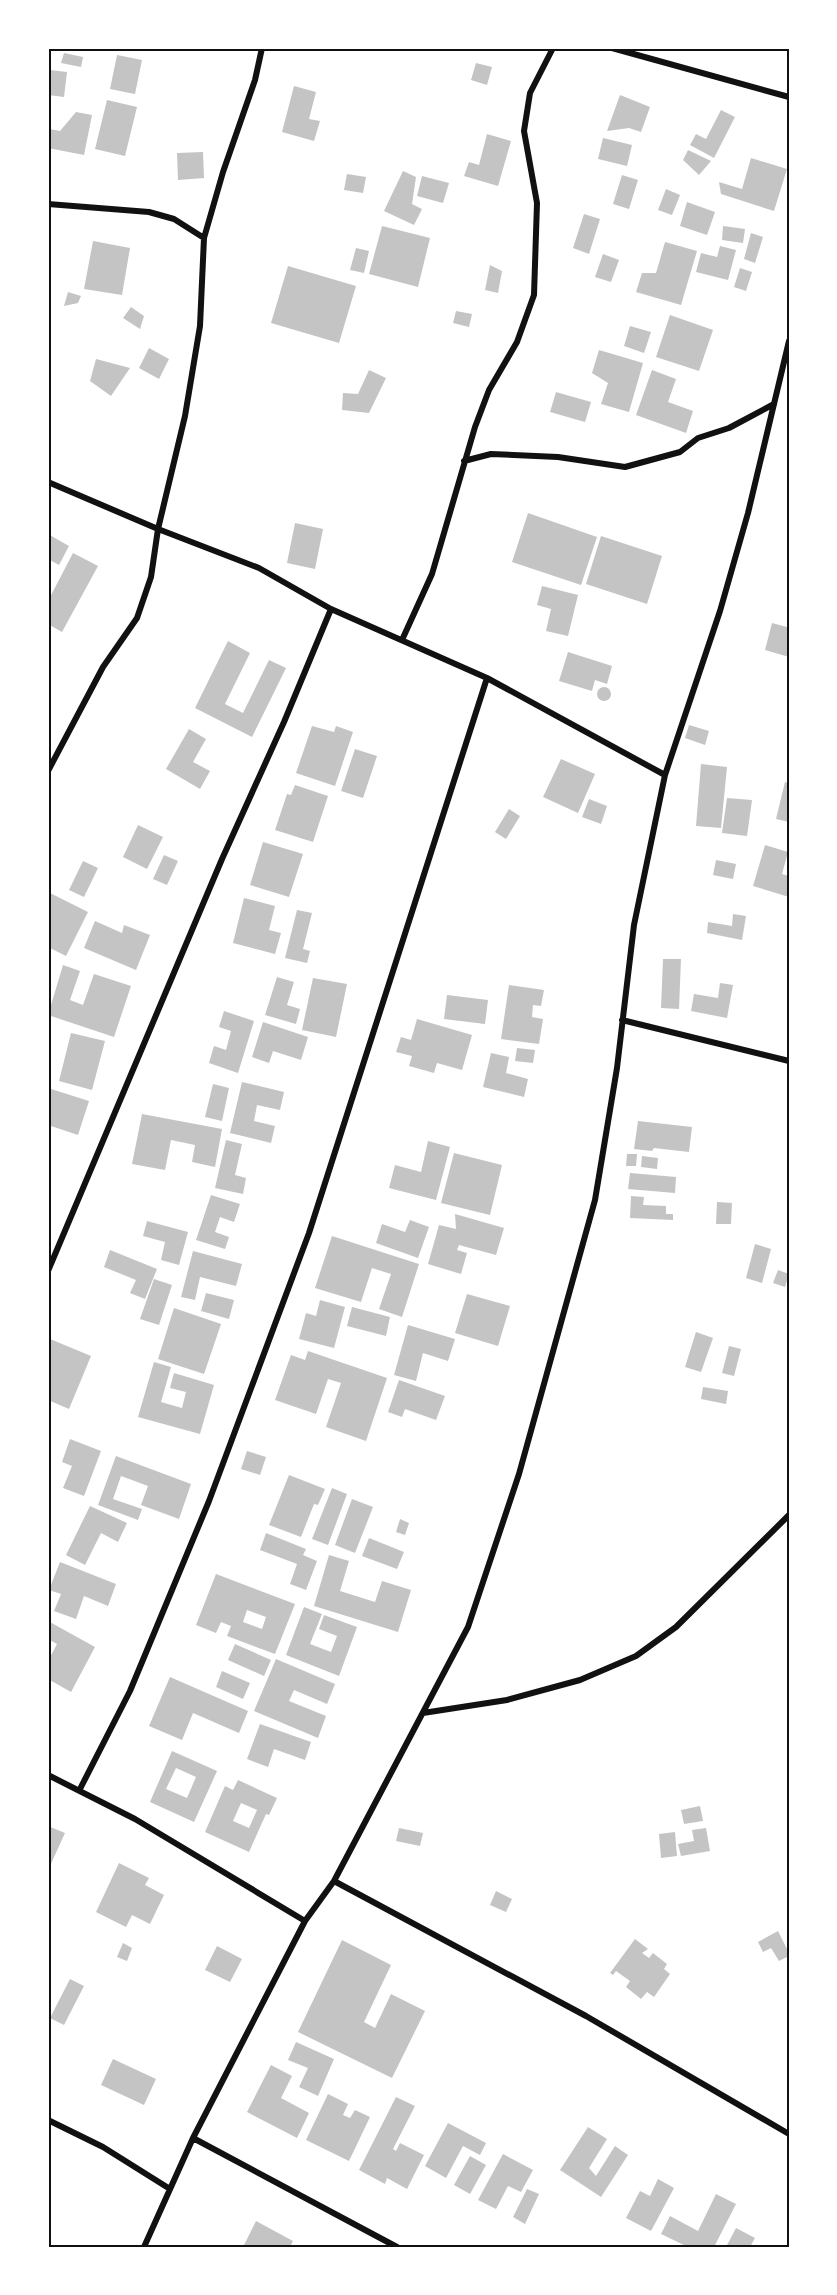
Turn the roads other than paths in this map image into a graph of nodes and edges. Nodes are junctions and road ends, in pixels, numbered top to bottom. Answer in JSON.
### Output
{"nodes":[{"id":1,"x":262,"y":48,"type":"edge"},
{"id":2,"x":553,"y":48,"type":"edge"},
{"id":3,"x":612,"y":48,"type":"edge"},
{"id":4,"x":789,"y":97,"type":"edge"},
{"id":5,"x":48,"y":204,"type":"edge"},
{"id":6,"x":204,"y":238,"type":"junction"},
{"id":7,"x":789,"y":341,"type":"edge"},
{"id":8,"x":774,"y":404,"type":"junction"},
{"id":9,"x":464,"y":461,"type":"junction"},
{"id":10,"x":48,"y":482,"type":"edge"},
{"id":11,"x":158,"y":529,"type":"junction"},
{"id":12,"x":331,"y":609,"type":"junction"},
{"id":13,"x":402,"y":640,"type":"junction"},
{"id":14,"x":487,"y":678,"type":"junction"},
{"id":15,"x":48,"y":771,"type":"edge"},
{"id":16,"x":665,"y":775,"type":"junction"},
{"id":17,"x":622,"y":1020,"type":"junction"},
{"id":18,"x":789,"y":1061,"type":"edge"},
{"id":19,"x":48,"y":1271,"type":"edge"},
{"id":20,"x":789,"y":1515,"type":"edge"},
{"id":21,"x":423,"y":1713,"type":"junction"},
{"id":22,"x":48,"y":1775,"type":"edge"},
{"id":23,"x":80,"y":1789,"type":"junction"},
{"id":24,"x":334,"y":1881,"type":"junction"},
{"id":25,"x":305,"y":1921,"type":"junction"},
{"id":26,"x":48,"y":2120,"type":"edge"},
{"id":27,"x":789,"y":2134,"type":"edge"},
{"id":28,"x":193,"y":2138,"type":"junction"},
{"id":29,"x":170,"y":2189,"type":"junction"},
{"id":30,"x":144,"y":2247,"type":"edge"},
{"id":31,"x":397,"y":2247,"type":"edge"}],
"edges":[{"from":1,"to":6,"type":"street"},
{"from":2,"to":9,"type":"street"},
{"from":3,"to":4,"type":"street"},
{"from":5,"to":6,"type":"street"},
{"from":6,"to":11,"type":"street"},
{"from":7,"to":8,"type":"street"},
{"from":8,"to":9,"type":"street"},
{"from":8,"to":16,"type":"street"},
{"from":9,"to":13,"type":"street"},
{"from":10,"to":11,"type":"street"},
{"from":11,"to":12,"type":"street"},
{"from":11,"to":15,"type":"street"},
{"from":12,"to":13,"type":"street"},
{"from":12,"to":19,"type":"street"},
{"from":13,"to":14,"type":"street"},
{"from":14,"to":16,"type":"street"},
{"from":14,"to":23,"type":"street"},
{"from":16,"to":17,"type":"street"},
{"from":17,"to":18,"type":"street"},
{"from":17,"to":21,"type":"street"},
{"from":20,"to":21,"type":"street"},
{"from":21,"to":24,"type":"street"},
{"from":22,"to":23,"type":"street"},
{"from":23,"to":25,"type":"street"},
{"from":24,"to":25,"type":"street"},
{"from":24,"to":27,"type":"street"},
{"from":25,"to":28,"type":"street"},
{"from":26,"to":29,"type":"street"},
{"from":28,"to":29,"type":"street"},
{"from":28,"to":31,"type":"street"},
{"from":29,"to":30,"type":"street"}]}
